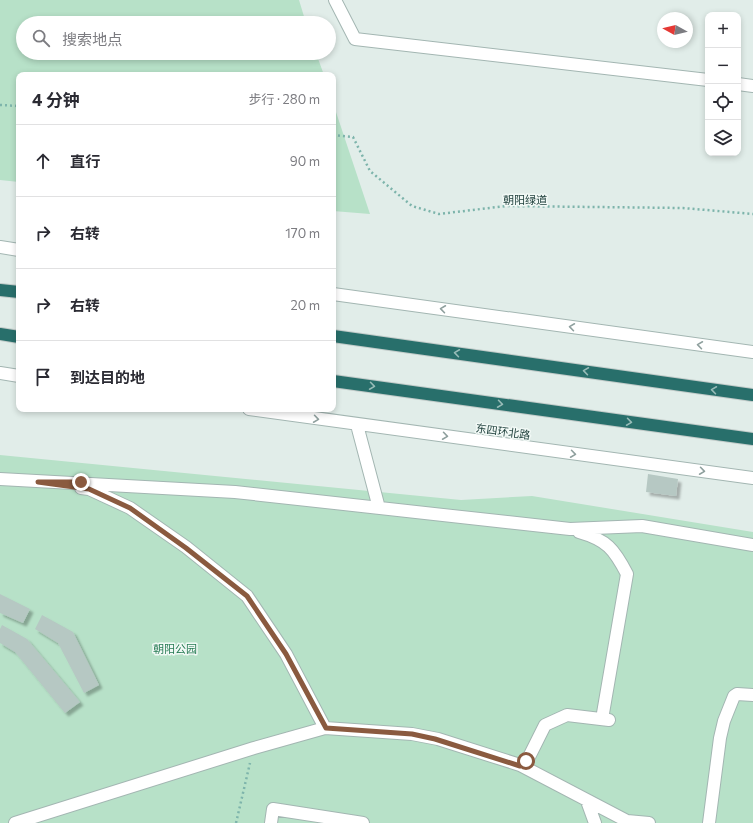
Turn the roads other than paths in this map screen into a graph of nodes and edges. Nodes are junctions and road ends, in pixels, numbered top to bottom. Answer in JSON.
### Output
{"nodes":[{"id":1,"x":334,"y":0,"type":"edge"},
{"id":2,"x":705,"y":80,"type":"edge"},
{"id":3,"x":741,"y":84,"type":"edge"},
{"id":4,"x":753,"y":86,"type":"edge"},
{"id":5,"x":0,"y":247,"type":"edge"},
{"id":6,"x":16,"y":250,"type":"edge"},
{"id":7,"x":0,"y":290,"type":"edge"},
{"id":8,"x":16,"y":292,"type":"edge"},
{"id":9,"x":336,"y":294,"type":"edge"},
{"id":10,"x":0,"y":334,"type":"edge"},
{"id":11,"x":336,"y":336,"type":"edge"},
{"id":12,"x":16,"y":337,"type":"edge"},
{"id":13,"x":753,"y":352,"type":"edge"},
{"id":14,"x":0,"y":373,"type":"edge"},
{"id":15,"x":16,"y":376,"type":"edge"},
{"id":16,"x":336,"y":381,"type":"edge"},
{"id":17,"x":753,"y":395,"type":"edge"},
{"id":18,"x":269,"y":412,"type":"edge"},
{"id":19,"x":357,"y":425,"type":"junction"},
{"id":20,"x":753,"y":439,"type":"edge"},
{"id":21,"x":753,"y":478,"type":"edge"},
{"id":22,"x":0,"y":479,"type":"edge"},
{"id":23,"x":38,"y":482,"type":"junction"},
{"id":24,"x":379,"y":508,"type":"junction"},
{"id":25,"x":570,"y":529,"type":"junction"},
{"id":26,"x":753,"y":545,"type":"edge"},
{"id":27,"x":753,"y":695,"type":"edge"},
{"id":28,"x":326,"y":728,"type":"junction"},
{"id":29,"x":520,"y":766,"type":"junction"},
{"id":30,"x":587,"y":801,"type":"junction"},
{"id":31,"x":15,"y":823,"type":"edge"},
{"id":32,"x":271,"y":823,"type":"edge"},
{"id":33,"x":362,"y":823,"type":"edge"},
{"id":34,"x":595,"y":823,"type":"edge"},
{"id":35,"x":649,"y":823,"type":"edge"},
{"id":36,"x":709,"y":823,"type":"edge"}],
"edges":[{"from":1,"to":2,"type":"street"},
{"from":3,"to":4,"type":"street"},
{"from":5,"to":6,"type":"street"},
{"from":7,"to":8,"type":"highway"},
{"from":13,"to":9,"type":"street","one_way":true},
{"from":10,"to":12,"type":"highway"},
{"from":17,"to":11,"type":"highway","one_way":true},
{"from":14,"to":15,"type":"street"},
{"from":16,"to":20,"type":"highway","one_way":true},
{"from":18,"to":19,"type":"street","name":"东四环北路","one_way":true},
{"from":19,"to":21,"type":"street","name":"东四环北路","one_way":true},
{"from":19,"to":24,"type":"street"},
{"from":22,"to":23,"type":"street"},
{"from":23,"to":24,"type":"street"},
{"from":23,"to":28,"type":"street"},
{"from":24,"to":25,"type":"street"},
{"from":25,"to":26,"type":"street"},
{"from":25,"to":29,"type":"street"},
{"from":27,"to":36,"type":"street"},
{"from":28,"to":29,"type":"street"},
{"from":28,"to":31,"type":"street"},
{"from":29,"to":30,"type":"street"},
{"from":30,"to":34,"type":"street"},
{"from":30,"to":35,"type":"street"},
{"from":32,"to":33,"type":"street"}]}
